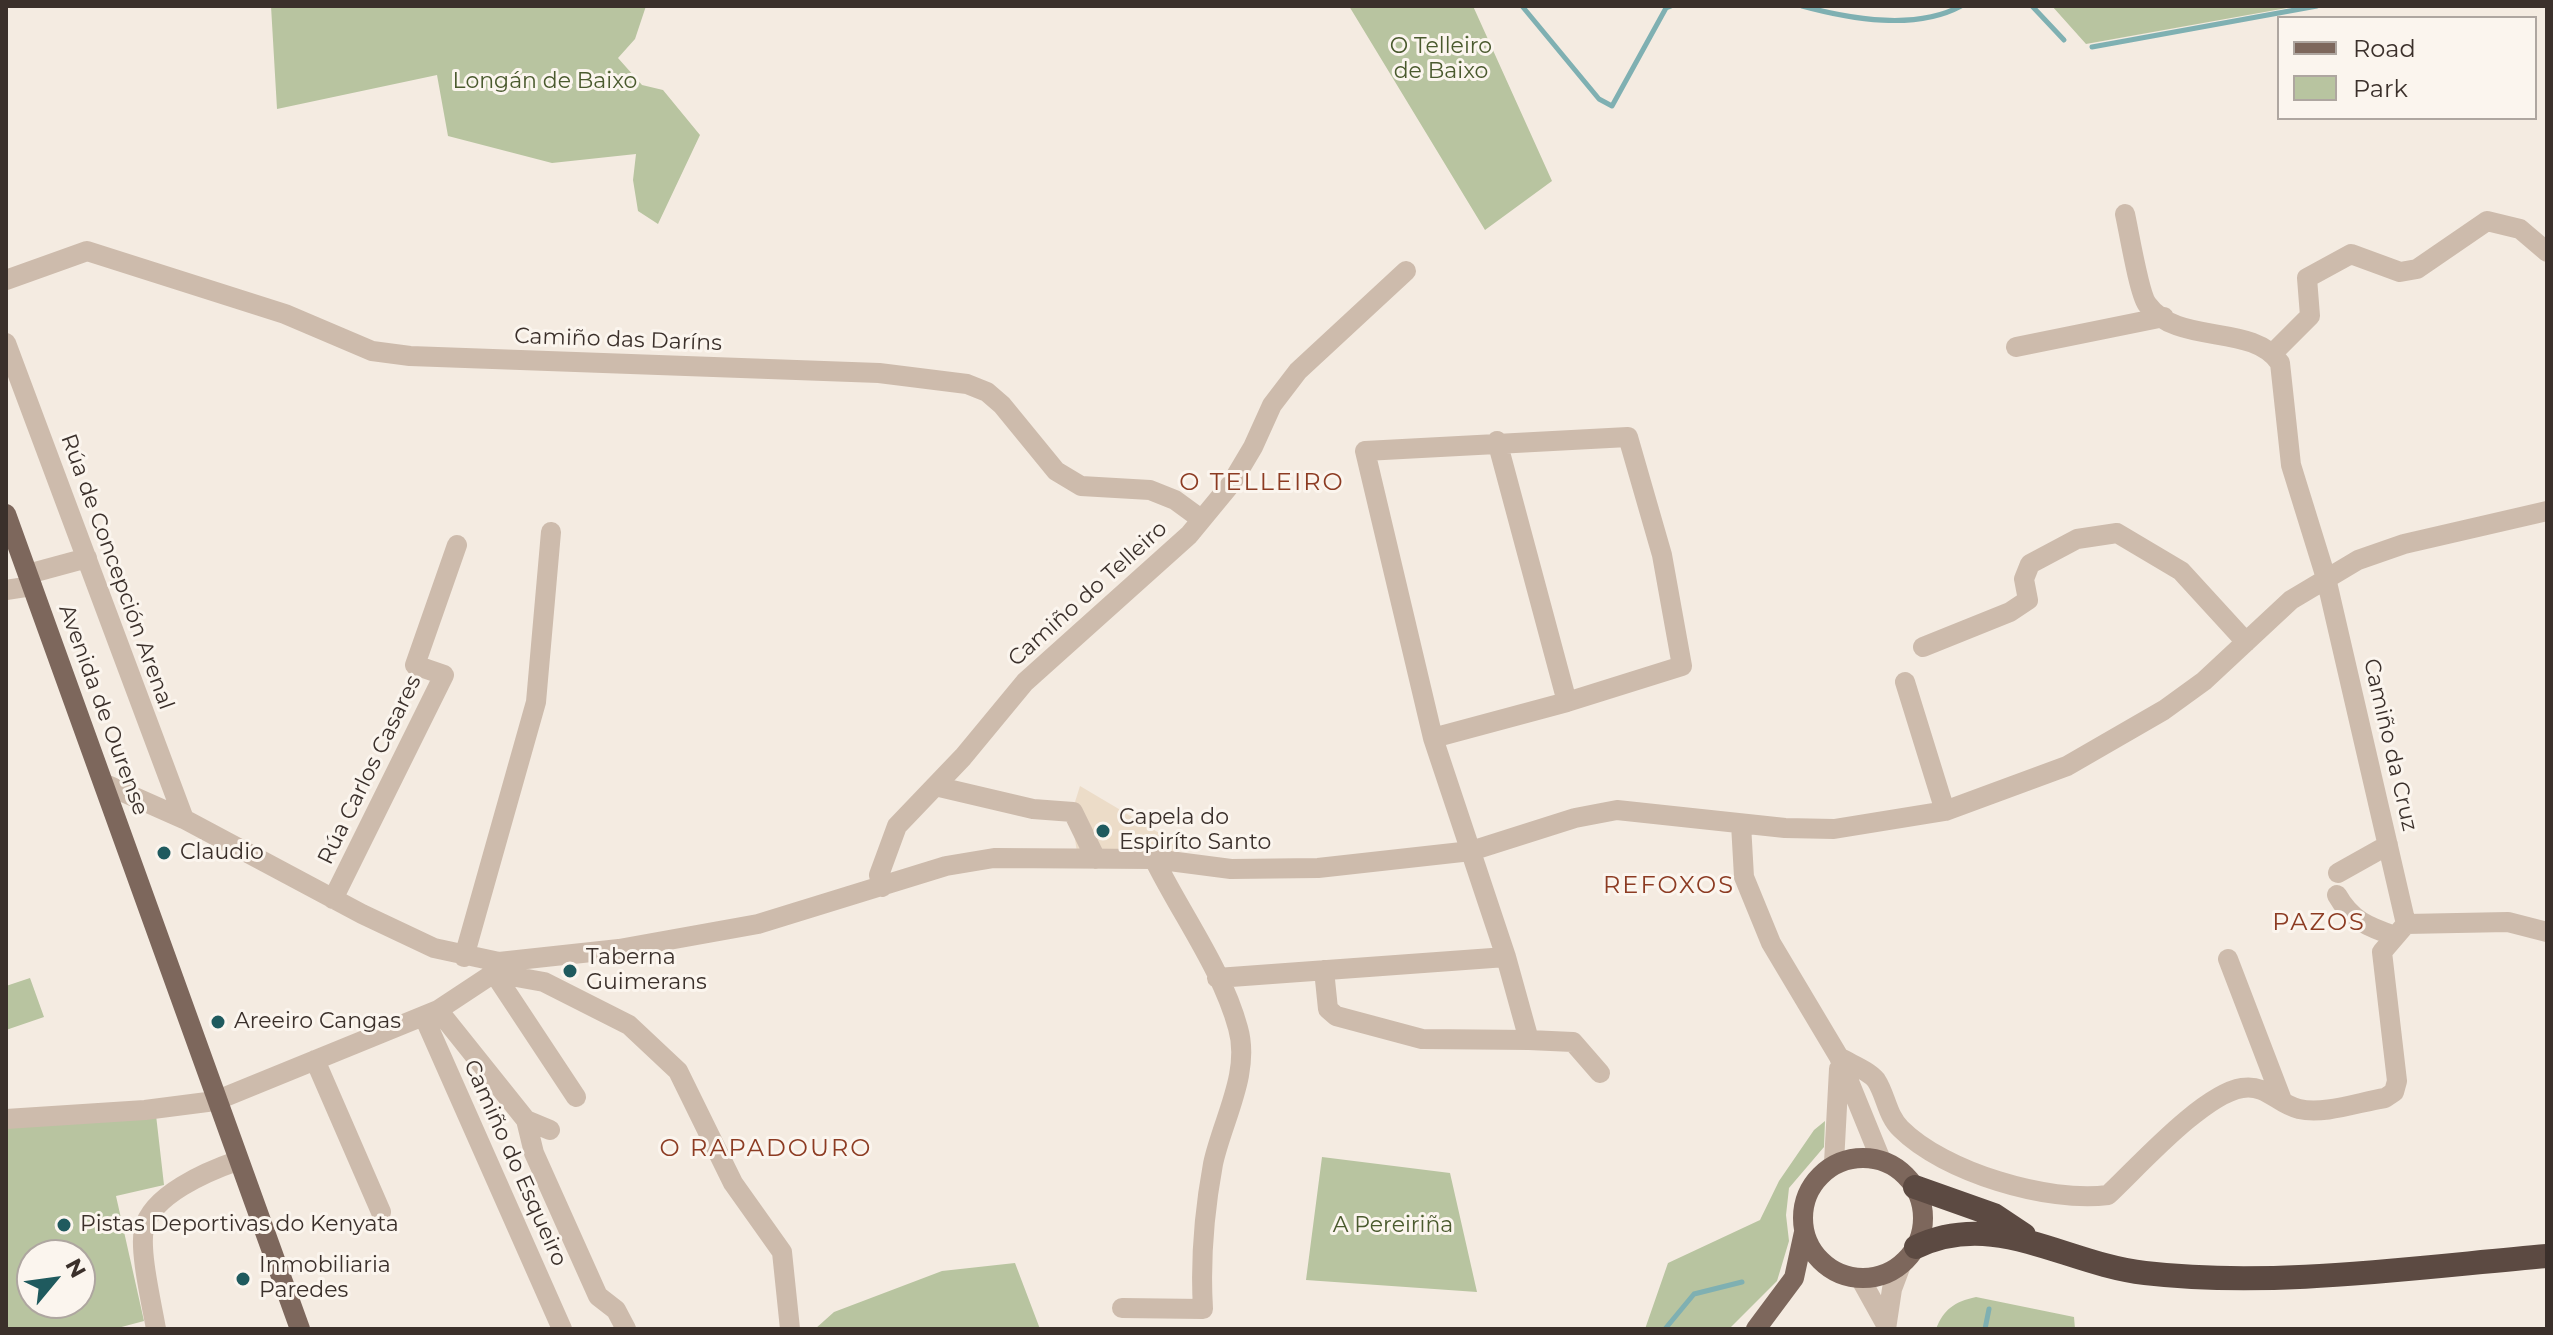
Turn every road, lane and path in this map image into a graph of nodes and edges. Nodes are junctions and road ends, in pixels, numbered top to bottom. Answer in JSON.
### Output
{"nodes":[{"id":1,"x":2125,"y":214,"type":"dead end"},
{"id":2,"x":2547,"y":252,"type":"edge"},
{"id":3,"x":1406,"y":271,"type":"dead end"},
{"id":4,"x":6,"y":280,"type":"edge"},
{"id":5,"x":2164,"y":317,"type":"junction"},
{"id":6,"x":6,"y":343,"type":"edge"},
{"id":7,"x":2016,"y":347,"type":"dead end"},
{"id":8,"x":2273,"y":353,"type":"junction"},
{"id":9,"x":1497,"y":441,"type":"junction"},
{"id":10,"x":2547,"y":511,"type":"edge"},
{"id":11,"x":6,"y":514,"type":"edge"},
{"id":12,"x":1201,"y":519,"type":"junction"},
{"id":13,"x":551,"y":532,"type":"dead end"},
{"id":14,"x":457,"y":545,"type":"dead end"},
{"id":15,"x":87,"y":558,"type":"junction"},
{"id":16,"x":2326,"y":578,"type":"junction"},
{"id":17,"x":30,"y":580,"type":"junction"},
{"id":18,"x":6,"y":590,"type":"edge"},
{"id":19,"x":2246,"y":642,"type":"junction"},
{"id":20,"x":1923,"y":647,"type":"dead end"},
{"id":21,"x":1905,"y":682,"type":"dead end"},
{"id":22,"x":1567,"y":702,"type":"junction"},
{"id":23,"x":1433,"y":738,"type":"junction"},
{"id":24,"x":105,"y":784,"type":"junction"},
{"id":25,"x":935,"y":786,"type":"junction"},
{"id":26,"x":1945,"y":811,"type":"junction"},
{"id":27,"x":184,"y":819,"type":"junction"},
{"id":28,"x":1741,"y":824,"type":"junction"},
{"id":29,"x":2388,"y":845,"type":"junction"},
{"id":30,"x":1471,"y":851,"type":"junction"},
{"id":31,"x":1096,"y":859,"type":"junction"},
{"id":32,"x":1154,"y":859,"type":"junction"},
{"id":33,"x":1183,"y":863,"type":"junction"},
{"id":34,"x":2338,"y":873,"type":"dead end"},
{"id":35,"x":882,"y":887,"type":"junction"},
{"id":36,"x":1169,"y":889,"type":"junction"},
{"id":37,"x":2337,"y":895,"type":"dead end"},
{"id":38,"x":333,"y":899,"type":"junction"},
{"id":39,"x":2401,"y":930,"type":"junction"},
{"id":40,"x":2547,"y":932,"type":"edge"},
{"id":41,"x":464,"y":957,"type":"junction"},
{"id":42,"x":1506,"y":957,"type":"junction"},
{"id":43,"x":2228,"y":959,"type":"dead end"},
{"id":44,"x":496,"y":968,"type":"junction"},
{"id":45,"x":1324,"y":970,"type":"junction"},
{"id":46,"x":1217,"y":978,"type":"junction"},
{"id":47,"x":431,"y":1014,"type":"junction"},
{"id":48,"x":1529,"y":1040,"type":"junction"},
{"id":49,"x":1839,"y":1057,"type":"junction"},
{"id":50,"x":315,"y":1060,"type":"junction"},
{"id":51,"x":1600,"y":1073,"type":"dead end"},
{"id":52,"x":576,"y":1097,"type":"dead end"},
{"id":53,"x":2282,"y":1100,"type":"junction"},
{"id":54,"x":215,"y":1101,"type":"junction"},
{"id":55,"x":6,"y":1119,"type":"edge"},
{"id":56,"x":526,"y":1120,"type":"junction"},
{"id":57,"x":550,"y":1130,"type":"dead end"},
{"id":58,"x":1881,"y":1160,"type":"junction"},
{"id":59,"x":237,"y":1161,"type":"junction"},
{"id":60,"x":1834,"y":1163,"type":"junction"},
{"id":61,"x":1915,"y":1187,"type":"junction"},
{"id":62,"x":381,"y":1212,"type":"dead end"},
{"id":63,"x":1804,"y":1232,"type":"junction"},
{"id":64,"x":2036,"y":1243,"type":"junction"},
{"id":65,"x":1908,"y":1256,"type":"junction"},
{"id":66,"x":2547,"y":1256,"type":"edge"},
{"id":67,"x":1835,"y":1272,"type":"junction"},
{"id":68,"x":1860,"y":1278,"type":"junction"},
{"id":69,"x":1786,"y":1293,"type":"junction"},
{"id":70,"x":1122,"y":1308,"type":"dead end"},
{"id":71,"x":1886,"y":1327,"type":"edge"},
{"id":72,"x":156,"y":1329,"type":"edge"},
{"id":73,"x":300,"y":1329,"type":"edge"},
{"id":74,"x":562,"y":1329,"type":"edge"},
{"id":75,"x":626,"y":1329,"type":"edge"},
{"id":76,"x":790,"y":1329,"type":"edge"},
{"id":77,"x":1756,"y":1329,"type":"edge"}],
"edges":[{"from":1,"to":5,"type":"street"},
{"from":2,"to":8,"type":"street"},
{"from":3,"to":12,"type":"street","name":"Camiño do Telleiro"},
{"from":4,"to":12,"type":"street","name":"Camiño das Daríns"},
{"from":5,"to":7,"type":"street"},
{"from":5,"to":8,"type":"street"},
{"from":6,"to":15,"type":"street","name":"Rúa de Concepción Arenal"},
{"from":8,"to":16,"type":"street","name":"Camiño da Cruz"},
{"from":9,"to":22,"type":"street"},
{"from":9,"to":22,"type":"street"},
{"from":9,"to":23,"type":"street"},
{"from":10,"to":16,"type":"street"},
{"from":11,"to":17,"type":"main road","name":"Avenida de Ourense"},
{"from":12,"to":25,"type":"street","name":"Camiño do Telleiro"},
{"from":13,"to":41,"type":"street"},
{"from":14,"to":38,"type":"street","name":"Rúa Carlos Casares"},
{"from":15,"to":17,"type":"street"},
{"from":15,"to":27,"type":"street","name":"Rúa de Concepción Arenal"},
{"from":16,"to":19,"type":"street"},
{"from":16,"to":29,"type":"street","name":"Camiño da Cruz"},
{"from":17,"to":18,"type":"street"},
{"from":17,"to":24,"type":"main road","name":"Avenida de Ourense"},
{"from":19,"to":20,"type":"street"},
{"from":19,"to":26,"type":"street"},
{"from":21,"to":26,"type":"street"},
{"from":22,"to":23,"type":"street"},
{"from":23,"to":30,"type":"street"},
{"from":24,"to":27,"type":"street"},
{"from":24,"to":54,"type":"main road","name":"Avenida de Ourense"},
{"from":25,"to":31,"type":"street"},
{"from":25,"to":35,"type":"street","name":"Camiño do Telleiro"},
{"from":26,"to":28,"type":"street"},
{"from":27,"to":38,"type":"street"},
{"from":28,"to":30,"type":"street"},
{"from":28,"to":49,"type":"street"},
{"from":29,"to":34,"type":"street"},
{"from":29,"to":39,"type":"street","name":"Camiño da Cruz"},
{"from":30,"to":33,"type":"street"},
{"from":30,"to":42,"type":"street"},
{"from":31,"to":32,"type":"street"},
{"from":31,"to":35,"type":"street"},
{"from":32,"to":33,"type":"street"},
{"from":32,"to":36,"type":"street"},
{"from":33,"to":36,"type":"street"},
{"from":35,"to":44,"type":"street"},
{"from":36,"to":46,"type":"street"},
{"from":37,"to":39,"type":"street"},
{"from":38,"to":41,"type":"street"},
{"from":39,"to":40,"type":"street"},
{"from":39,"to":53,"type":"street"},
{"from":41,"to":44,"type":"street"},
{"from":42,"to":45,"type":"street"},
{"from":42,"to":48,"type":"street"},
{"from":43,"to":53,"type":"street"},
{"from":44,"to":47,"type":"street"},
{"from":44,"to":52,"type":"street"},
{"from":44,"to":76,"type":"street"},
{"from":45,"to":46,"type":"street"},
{"from":45,"to":48,"type":"street"},
{"from":46,"to":70,"type":"street"},
{"from":47,"to":50,"type":"street"},
{"from":47,"to":56,"type":"street"},
{"from":47,"to":74,"type":"street","name":"Camiño do Esqueiro"},
{"from":48,"to":51,"type":"street"},
{"from":49,"to":53,"type":"street"},
{"from":49,"to":58,"type":"street"},
{"from":49,"to":60,"type":"street"},
{"from":50,"to":54,"type":"street"},
{"from":50,"to":62,"type":"street"},
{"from":54,"to":55,"type":"street"},
{"from":54,"to":59,"type":"main road","name":"Avenida de Ourense"},
{"from":56,"to":57,"type":"street"},
{"from":56,"to":75,"type":"street"},
{"from":58,"to":60,"type":"main road"},
{"from":58,"to":61,"type":"main road"},
{"from":59,"to":72,"type":"street"},
{"from":59,"to":73,"type":"main road","name":"Avenida de Ourense"},
{"from":60,"to":63,"type":"main road"},
{"from":61,"to":64,"type":"highway"},
{"from":61,"to":65,"type":"main road"},
{"from":63,"to":67,"type":"main road"},
{"from":63,"to":69,"type":"main road"},
{"from":64,"to":65,"type":"highway"},
{"from":64,"to":66,"type":"highway"},
{"from":65,"to":68,"type":"main road"},
{"from":65,"to":71,"type":"street"},
{"from":67,"to":68,"type":"main road"},
{"from":67,"to":69,"type":"main road"},
{"from":68,"to":71,"type":"street"},
{"from":69,"to":77,"type":"main road"}]}
